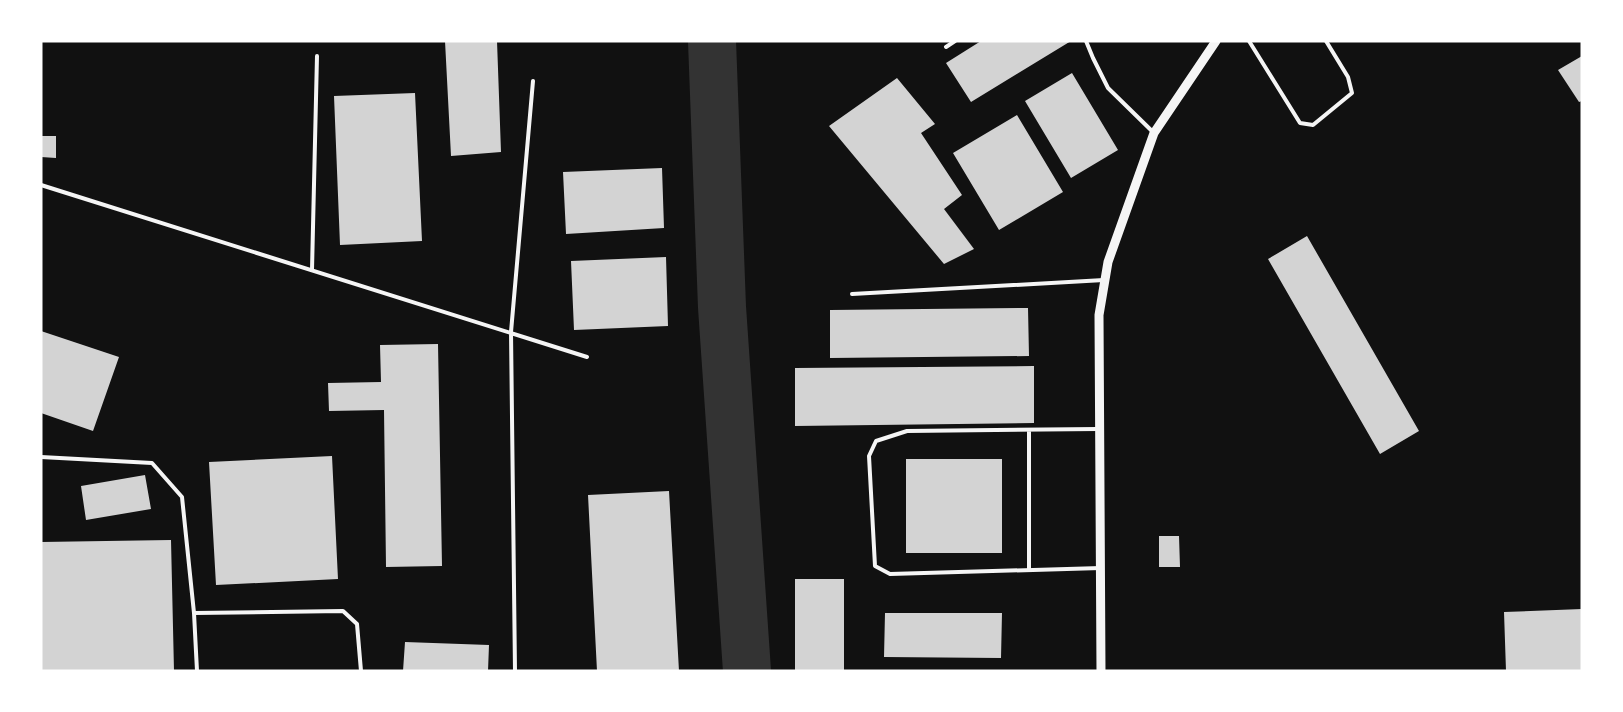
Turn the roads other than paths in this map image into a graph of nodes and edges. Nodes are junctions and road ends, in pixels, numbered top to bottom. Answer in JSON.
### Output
{"nodes":[{"id":1,"x":955,"y":41,"type":"edge"},
{"id":2,"x":1086,"y":41,"type":"edge"},
{"id":3,"x":1216,"y":41,"type":"edge"},
{"id":4,"x":1249,"y":41,"type":"edge"},
{"id":5,"x":1326,"y":41,"type":"edge"},
{"id":6,"x":946,"y":47,"type":"dead end"},
{"id":7,"x":317,"y":56,"type":"dead end"},
{"id":8,"x":533,"y":81,"type":"dead end"},
{"id":9,"x":1154,"y":133,"type":"junction"},
{"id":10,"x":41,"y":186,"type":"edge"},
{"id":11,"x":312,"y":270,"type":"junction"},
{"id":12,"x":1105,"y":280,"type":"junction"},
{"id":13,"x":852,"y":294,"type":"dead end"},
{"id":14,"x":511,"y":332,"type":"junction"},
{"id":15,"x":587,"y":357,"type":"dead end"},
{"id":16,"x":1100,"y":428,"type":"junction"},
{"id":17,"x":1029,"y":430,"type":"junction"},
{"id":18,"x":41,"y":457,"type":"edge"},
{"id":19,"x":1101,"y":568,"type":"junction"},
{"id":20,"x":1029,"y":570,"type":"junction"},
{"id":21,"x":194,"y":613,"type":"junction"},
{"id":22,"x":198,"y":671,"type":"edge"},
{"id":23,"x":360,"y":671,"type":"edge"},
{"id":24,"x":515,"y":671,"type":"edge"},
{"id":25,"x":1101,"y":671,"type":"edge"}],
"edges":[{"from":1,"to":6,"type":"lane"},
{"from":2,"to":9,"type":"lane"},
{"from":3,"to":9,"type":"street"},
{"from":4,"to":5,"type":"lane"},
{"from":7,"to":11,"type":"lane"},
{"from":8,"to":14,"type":"lane"},
{"from":9,"to":12,"type":"street"},
{"from":10,"to":11,"type":"lane"},
{"from":11,"to":14,"type":"lane"},
{"from":12,"to":13,"type":"lane"},
{"from":12,"to":16,"type":"street"},
{"from":14,"to":15,"type":"lane"},
{"from":14,"to":24,"type":"lane"},
{"from":16,"to":17,"type":"lane"},
{"from":16,"to":19,"type":"street"},
{"from":17,"to":20,"type":"lane"},
{"from":17,"to":20,"type":"lane"},
{"from":18,"to":21,"type":"lane"},
{"from":19,"to":20,"type":"lane"},
{"from":19,"to":25,"type":"street"},
{"from":21,"to":22,"type":"lane"},
{"from":21,"to":23,"type":"lane"}]}
